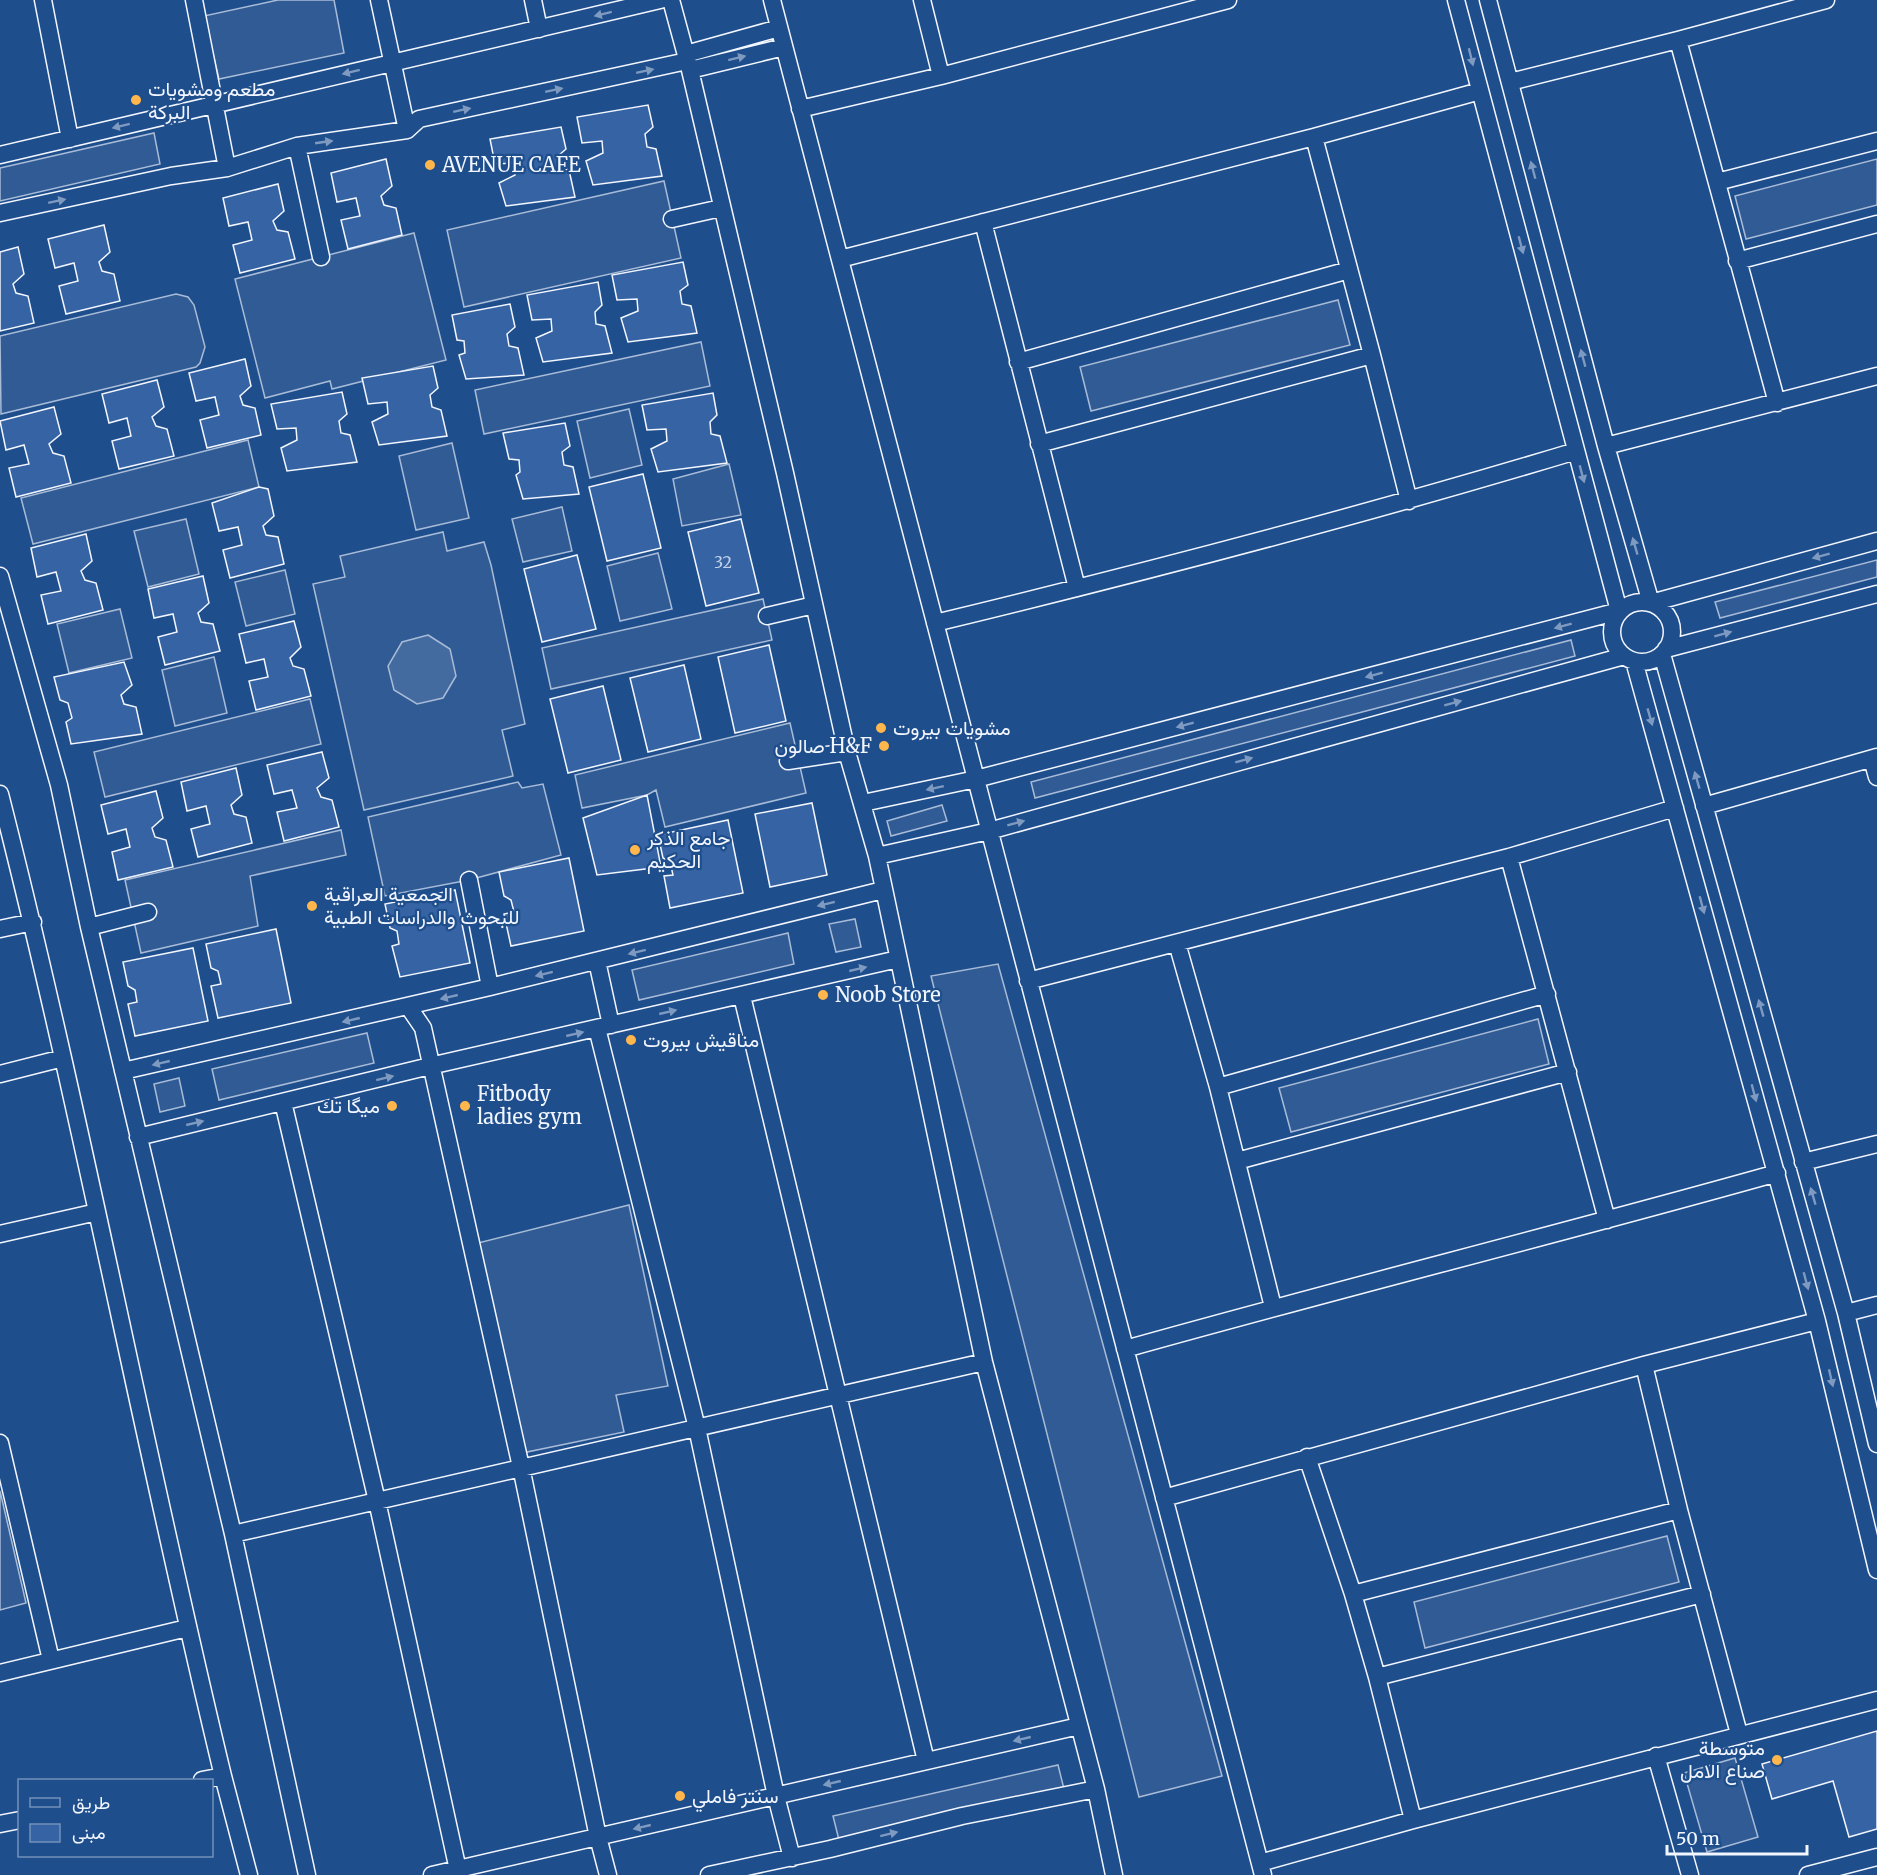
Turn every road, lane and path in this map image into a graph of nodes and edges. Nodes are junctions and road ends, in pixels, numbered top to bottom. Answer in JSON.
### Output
{"nodes":[{"id":1,"x":43,"y":0,"type":"edge"},
{"id":2,"x":194,"y":0,"type":"edge"},
{"id":3,"x":379,"y":0,"type":"edge"},
{"id":4,"x":533,"y":0,"type":"edge"},
{"id":5,"x":660,"y":0,"type":"edge"},
{"id":6,"x":671,"y":0,"type":"edge"},
{"id":7,"x":772,"y":0,"type":"edge"},
{"id":8,"x":921,"y":0,"type":"edge"},
{"id":9,"x":1228,"y":0,"type":"edge"},
{"id":10,"x":1456,"y":0,"type":"edge"},
{"id":11,"x":1488,"y":0,"type":"edge"},
{"id":12,"x":1826,"y":0,"type":"edge"},
{"id":13,"x":779,"y":28,"type":"junction"},
{"id":14,"x":539,"y":29,"type":"junction"},
{"id":15,"x":1678,"y":40,"type":"junction"},
{"id":16,"x":784,"y":46,"type":"junction"},
{"id":17,"x":392,"y":62,"type":"junction"},
{"id":18,"x":688,"y":62,"type":"junction"},
{"id":19,"x":941,"y":75,"type":"junction"},
{"id":20,"x":1510,"y":82,"type":"junction"},
{"id":21,"x":1480,"y":91,"type":"junction"},
{"id":22,"x":215,"y":105,"type":"junction"},
{"id":23,"x":800,"y":110,"type":"junction"},
{"id":24,"x":407,"y":130,"type":"junction"},
{"id":25,"x":1314,"y":137,"type":"junction"},
{"id":26,"x":70,"y":139,"type":"junction"},
{"id":27,"x":1877,"y":141,"type":"edge"},
{"id":28,"x":297,"y":146,"type":"junction"},
{"id":29,"x":0,"y":155,"type":"edge"},
{"id":30,"x":227,"y":168,"type":"junction"},
{"id":31,"x":1717,"y":182,"type":"junction"},
{"id":32,"x":721,"y":208,"type":"junction"},
{"id":33,"x":0,"y":213,"type":"edge"},
{"id":34,"x":672,"y":219,"type":"dead end"},
{"id":35,"x":983,"y":222,"type":"junction"},
{"id":36,"x":1877,"y":224,"type":"edge"},
{"id":37,"x":321,"y":257,"type":"dead end"},
{"id":38,"x":840,"y":259,"type":"junction"},
{"id":39,"x":1737,"y":261,"type":"junction"},
{"id":40,"x":1349,"y":270,"type":"junction"},
{"id":41,"x":1372,"y":355,"type":"junction"},
{"id":42,"x":1018,"y":362,"type":"junction"},
{"id":43,"x":1877,"y":376,"type":"edge"},
{"id":44,"x":1777,"y":402,"type":"junction"},
{"id":45,"x":1039,"y":444,"type":"junction"},
{"id":46,"x":1606,"y":446,"type":"junction"},
{"id":47,"x":1576,"y":451,"type":"junction"},
{"id":48,"x":1408,"y":501,"type":"junction"},
{"id":49,"x":1877,"y":541,"type":"edge"},
{"id":50,"x":0,"y":576,"type":"edge"},
{"id":51,"x":1077,"y":588,"type":"junction"},
{"id":52,"x":1877,"y":594,"type":"edge"},
{"id":53,"x":1651,"y":603,"type":"junction"},
{"id":54,"x":814,"y":605,"type":"junction"},
{"id":55,"x":1619,"y":612,"type":"junction"},
{"id":56,"x":766,"y":616,"type":"dead end"},
{"id":57,"x":935,"y":623,"type":"junction"},
{"id":58,"x":1664,"y":651,"type":"junction"},
{"id":59,"x":1629,"y":658,"type":"junction"},
{"id":60,"x":847,"y":752,"type":"junction"},
{"id":61,"x":1874,"y":758,"type":"edge"},
{"id":62,"x":788,"y":761,"type":"dead end"},
{"id":63,"x":1877,"y":777,"type":"edge"},
{"id":64,"x":976,"y":779,"type":"junction"},
{"id":65,"x":0,"y":794,"type":"edge"},
{"id":66,"x":863,"y":803,"type":"junction"},
{"id":67,"x":1704,"y":806,"type":"junction"},
{"id":68,"x":1675,"y":808,"type":"junction"},
{"id":69,"x":989,"y":831,"type":"junction"},
{"id":70,"x":877,"y":856,"type":"junction"},
{"id":71,"x":1509,"y":857,"type":"junction"},
{"id":72,"x":469,"y":880,"type":"dead end"},
{"id":73,"x":883,"y":890,"type":"junction"},
{"id":74,"x":148,"y":912,"type":"dead end"},
{"id":75,"x":33,"y":922,"type":"junction"},
{"id":76,"x":89,"y":927,"type":"junction"},
{"id":77,"x":0,"y":929,"type":"edge"},
{"id":78,"x":1178,"y":943,"type":"junction"},
{"id":79,"x":898,"y":959,"type":"junction"},
{"id":80,"x":597,"y":961,"type":"junction"},
{"id":81,"x":1028,"y":981,"type":"junction"},
{"id":82,"x":490,"y":987,"type":"junction"},
{"id":83,"x":1547,"y":994,"type":"junction"},
{"id":84,"x":742,"y":996,"type":"junction"},
{"id":85,"x":408,"y":1006,"type":"junction"},
{"id":86,"x":604,"y":1027,"type":"junction"},
{"id":87,"x":63,"y":1058,"type":"junction"},
{"id":88,"x":430,"y":1066,"type":"junction"},
{"id":89,"x":123,"y":1071,"type":"junction"},
{"id":90,"x":1568,"y":1072,"type":"junction"},
{"id":91,"x":0,"y":1074,"type":"edge"},
{"id":92,"x":1218,"y":1087,"type":"junction"},
{"id":93,"x":283,"y":1102,"type":"junction"},
{"id":94,"x":138,"y":1137,"type":"junction"},
{"id":95,"x":1877,"y":1144,"type":"edge"},
{"id":96,"x":1237,"y":1161,"type":"junction"},
{"id":97,"x":1803,"y":1162,"type":"junction"},
{"id":98,"x":1777,"y":1173,"type":"junction"},
{"id":99,"x":98,"y":1212,"type":"junction"},
{"id":100,"x":1607,"y":1220,"type":"junction"},
{"id":101,"x":0,"y":1234,"type":"edge"},
{"id":102,"x":1877,"y":1305,"type":"edge"},
{"id":103,"x":1273,"y":1307,"type":"junction"},
{"id":104,"x":1846,"y":1313,"type":"junction"},
{"id":105,"x":1817,"y":1321,"type":"junction"},
{"id":106,"x":1125,"y":1349,"type":"junction"},
{"id":107,"x":984,"y":1362,"type":"junction"},
{"id":108,"x":1644,"y":1365,"type":"junction"},
{"id":109,"x":837,"y":1395,"type":"junction"},
{"id":110,"x":697,"y":1428,"type":"junction"},
{"id":111,"x":0,"y":1443,"type":"edge"},
{"id":112,"x":1877,"y":1444,"type":"edge"},
{"id":113,"x":1307,"y":1457,"type":"junction"},
{"id":114,"x":521,"y":1467,"type":"junction"},
{"id":115,"x":1164,"y":1498,"type":"junction"},
{"id":116,"x":377,"y":1501,"type":"junction"},
{"id":117,"x":1679,"y":1510,"type":"junction"},
{"id":118,"x":233,"y":1534,"type":"junction"},
{"id":119,"x":1877,"y":1570,"type":"edge"},
{"id":120,"x":1353,"y":1594,"type":"junction"},
{"id":121,"x":1702,"y":1594,"type":"junction"},
{"id":122,"x":187,"y":1628,"type":"junction"},
{"id":123,"x":51,"y":1660,"type":"junction"},
{"id":124,"x":0,"y":1671,"type":"edge"},
{"id":125,"x":1377,"y":1677,"type":"junction"},
{"id":126,"x":1877,"y":1700,"type":"edge"},
{"id":127,"x":1079,"y":1726,"type":"junction"},
{"id":128,"x":1739,"y":1734,"type":"junction"},
{"id":129,"x":1656,"y":1756,"type":"junction"},
{"id":130,"x":926,"y":1761,"type":"junction"},
{"id":131,"x":223,"y":1776,"type":"junction"},
{"id":132,"x":207,"y":1779,"type":"edge"},
{"id":133,"x":1096,"y":1789,"type":"junction"},
{"id":134,"x":776,"y":1796,"type":"junction"},
{"id":135,"x":18,"y":1820,"type":"edge"},
{"id":136,"x":1413,"y":1820,"type":"junction"},
{"id":137,"x":0,"y":1824,"type":"edge"},
{"id":138,"x":598,"y":1836,"type":"junction"},
{"id":139,"x":1877,"y":1857,"type":"edge"},
{"id":140,"x":792,"y":1858,"type":"junction"},
{"id":141,"x":1261,"y":1869,"type":"edge"},
{"id":142,"x":458,"y":1870,"type":"junction"},
{"id":143,"x":249,"y":1875,"type":"edge"},
{"id":144,"x":307,"y":1875,"type":"edge"},
{"id":145,"x":432,"y":1875,"type":"edge"},
{"id":146,"x":608,"y":1875,"type":"edge"},
{"id":147,"x":709,"y":1875,"type":"edge"},
{"id":148,"x":1113,"y":1875,"type":"edge"},
{"id":149,"x":1690,"y":1875,"type":"edge"},
{"id":150,"x":1808,"y":1875,"type":"edge"}],
"edges":[{"from":1,"to":26,"type":"street"},
{"from":2,"to":22,"type":"street"},
{"from":3,"to":17,"type":"street"},
{"from":4,"to":14,"type":"street"},
{"from":5,"to":14,"type":"street","one_way":true},
{"from":6,"to":18,"type":"street"},
{"from":7,"to":13,"type":"street"},
{"from":8,"to":19,"type":"street"},
{"from":9,"to":19,"type":"street"},
{"from":10,"to":21,"type":"street","one_way":true},
{"from":11,"to":20,"type":"street"},
{"from":12,"to":15,"type":"street"},
{"from":13,"to":16,"type":"street"},
{"from":13,"to":18,"type":"street"},
{"from":14,"to":17,"type":"street"},
{"from":15,"to":20,"type":"street"},
{"from":15,"to":31,"type":"street"},
{"from":18,"to":16,"type":"street","one_way":true},
{"from":16,"to":23,"type":"street"},
{"from":17,"to":22,"type":"street","one_way":true},
{"from":17,"to":24,"type":"street"},
{"from":24,"to":18,"type":"street","one_way":true},
{"from":18,"to":32,"type":"street"},
{"from":19,"to":23,"type":"street"},
{"from":46,"to":20,"type":"street","one_way":true},
{"from":21,"to":25,"type":"street"},
{"from":21,"to":47,"type":"street","one_way":true},
{"from":22,"to":26,"type":"street","one_way":true},
{"from":22,"to":30,"type":"street"},
{"from":23,"to":38,"type":"street"},
{"from":28,"to":24,"type":"street","one_way":true},
{"from":25,"to":35,"type":"street"},
{"from":25,"to":40,"type":"street"},
{"from":26,"to":29,"type":"street"},
{"from":27,"to":31,"type":"street"},
{"from":28,"to":30,"type":"street"},
{"from":28,"to":37,"type":"street"},
{"from":33,"to":30,"type":"street","one_way":true},
{"from":31,"to":39,"type":"street"},
{"from":32,"to":34,"type":"street"},
{"from":32,"to":54,"type":"street"},
{"from":35,"to":38,"type":"street"},
{"from":35,"to":42,"type":"street"},
{"from":36,"to":39,"type":"street"},
{"from":38,"to":57,"type":"street"},
{"from":39,"to":44,"type":"street"},
{"from":40,"to":41,"type":"street"},
{"from":40,"to":42,"type":"street"},
{"from":41,"to":45,"type":"street"},
{"from":41,"to":48,"type":"street"},
{"from":42,"to":45,"type":"street"},
{"from":43,"to":44,"type":"street"},
{"from":44,"to":46,"type":"street"},
{"from":45,"to":51,"type":"street"},
{"from":53,"to":46,"type":"street","one_way":true},
{"from":47,"to":48,"type":"street"},
{"from":47,"to":55,"type":"street","one_way":true},
{"from":48,"to":51,"type":"street"},
{"from":49,"to":53,"type":"street","one_way":true},
{"from":50,"to":76,"type":"street"},
{"from":51,"to":57,"type":"street"},
{"from":58,"to":52,"type":"street","one_way":true},
{"from":53,"to":55,"type":"street"},
{"from":53,"to":58,"type":"street"},
{"from":54,"to":56,"type":"street"},
{"from":54,"to":60,"type":"street"},
{"from":55,"to":59,"type":"street"},
{"from":55,"to":64,"type":"street","one_way":true},
{"from":57,"to":64,"type":"street"},
{"from":58,"to":59,"type":"street"},
{"from":67,"to":58,"type":"street","one_way":true},
{"from":59,"to":68,"type":"street","one_way":true},
{"from":69,"to":59,"type":"street","one_way":true},
{"from":60,"to":62,"type":"street"},
{"from":60,"to":66,"type":"street"},
{"from":61,"to":63,"type":"street"},
{"from":61,"to":67,"type":"street"},
{"from":64,"to":66,"type":"street","one_way":true},
{"from":64,"to":69,"type":"street"},
{"from":65,"to":75,"type":"street"},
{"from":66,"to":70,"type":"street"},
{"from":97,"to":67,"type":"street","one_way":true},
{"from":68,"to":71,"type":"street"},
{"from":68,"to":98,"type":"street","one_way":true},
{"from":69,"to":70,"type":"street"},
{"from":69,"to":81,"type":"street"},
{"from":70,"to":73,"type":"street"},
{"from":71,"to":78,"type":"street"},
{"from":71,"to":83,"type":"street"},
{"from":72,"to":82,"type":"street"},
{"from":73,"to":79,"type":"street"},
{"from":73,"to":80,"type":"street","one_way":true},
{"from":74,"to":76,"type":"street"},
{"from":75,"to":77,"type":"street"},
{"from":75,"to":87,"type":"street"},
{"from":76,"to":89,"type":"street"},
{"from":78,"to":81,"type":"street"},
{"from":78,"to":92,"type":"street"},
{"from":84,"to":79,"type":"street","one_way":true},
{"from":79,"to":107,"type":"street"},
{"from":80,"to":82,"type":"street","one_way":true},
{"from":80,"to":86,"type":"street"},
{"from":81,"to":106,"type":"street"},
{"from":82,"to":85,"type":"street","one_way":true},
{"from":83,"to":90,"type":"street"},
{"from":83,"to":92,"type":"street"},
{"from":86,"to":84,"type":"street","one_way":true},
{"from":84,"to":109,"type":"street"},
{"from":85,"to":88,"type":"street"},
{"from":85,"to":89,"type":"street","one_way":true},
{"from":88,"to":86,"type":"street","one_way":true},
{"from":86,"to":110,"type":"street"},
{"from":87,"to":91,"type":"street"},
{"from":87,"to":99,"type":"street"},
{"from":93,"to":88,"type":"street","one_way":true},
{"from":88,"to":114,"type":"street"},
{"from":89,"to":94,"type":"street"},
{"from":90,"to":96,"type":"street"},
{"from":90,"to":100,"type":"street"},
{"from":92,"to":96,"type":"street"},
{"from":94,"to":93,"type":"street","one_way":true},
{"from":93,"to":116,"type":"street"},
{"from":94,"to":118,"type":"street"},
{"from":95,"to":97,"type":"street"},
{"from":96,"to":103,"type":"street"},
{"from":104,"to":97,"type":"street","one_way":true},
{"from":98,"to":100,"type":"street"},
{"from":98,"to":105,"type":"street","one_way":true},
{"from":99,"to":101,"type":"street"},
{"from":99,"to":122,"type":"street"},
{"from":100,"to":103,"type":"street"},
{"from":102,"to":104,"type":"street"},
{"from":103,"to":106,"type":"street"},
{"from":104,"to":112,"type":"street"},
{"from":105,"to":108,"type":"street"},
{"from":105,"to":119,"type":"street","one_way":true},
{"from":106,"to":115,"type":"street"},
{"from":107,"to":109,"type":"street"},
{"from":107,"to":127,"type":"street"},
{"from":108,"to":113,"type":"street"},
{"from":108,"to":117,"type":"street"},
{"from":109,"to":110,"type":"street"},
{"from":109,"to":130,"type":"street"},
{"from":110,"to":114,"type":"street"},
{"from":110,"to":134,"type":"street"},
{"from":111,"to":123,"type":"street"},
{"from":113,"to":115,"type":"street"},
{"from":113,"to":120,"type":"street"},
{"from":114,"to":116,"type":"street"},
{"from":114,"to":138,"type":"street"},
{"from":115,"to":141,"type":"street"},
{"from":116,"to":118,"type":"street"},
{"from":116,"to":142,"type":"street"},
{"from":117,"to":120,"type":"street"},
{"from":117,"to":121,"type":"street"},
{"from":118,"to":144,"type":"street"},
{"from":120,"to":125,"type":"street"},
{"from":121,"to":125,"type":"street"},
{"from":121,"to":128,"type":"street"},
{"from":122,"to":123,"type":"street"},
{"from":122,"to":131,"type":"street"},
{"from":123,"to":124,"type":"street"},
{"from":125,"to":136,"type":"street"},
{"from":126,"to":128,"type":"street"},
{"from":127,"to":130,"type":"street","one_way":true},
{"from":127,"to":133,"type":"street"},
{"from":128,"to":129,"type":"street"},
{"from":129,"to":136,"type":"street"},
{"from":129,"to":149,"type":"street"},
{"from":130,"to":134,"type":"street","one_way":true},
{"from":131,"to":132,"type":"street"},
{"from":131,"to":143,"type":"street"},
{"from":140,"to":133,"type":"street","one_way":true},
{"from":133,"to":148,"type":"street"},
{"from":134,"to":138,"type":"street","one_way":true},
{"from":134,"to":140,"type":"street"},
{"from":135,"to":137,"type":"street"},
{"from":136,"to":141,"type":"street"},
{"from":138,"to":142,"type":"street"},
{"from":138,"to":146,"type":"street"},
{"from":139,"to":150,"type":"street"},
{"from":140,"to":147,"type":"street"},
{"from":142,"to":145,"type":"street"}]}
